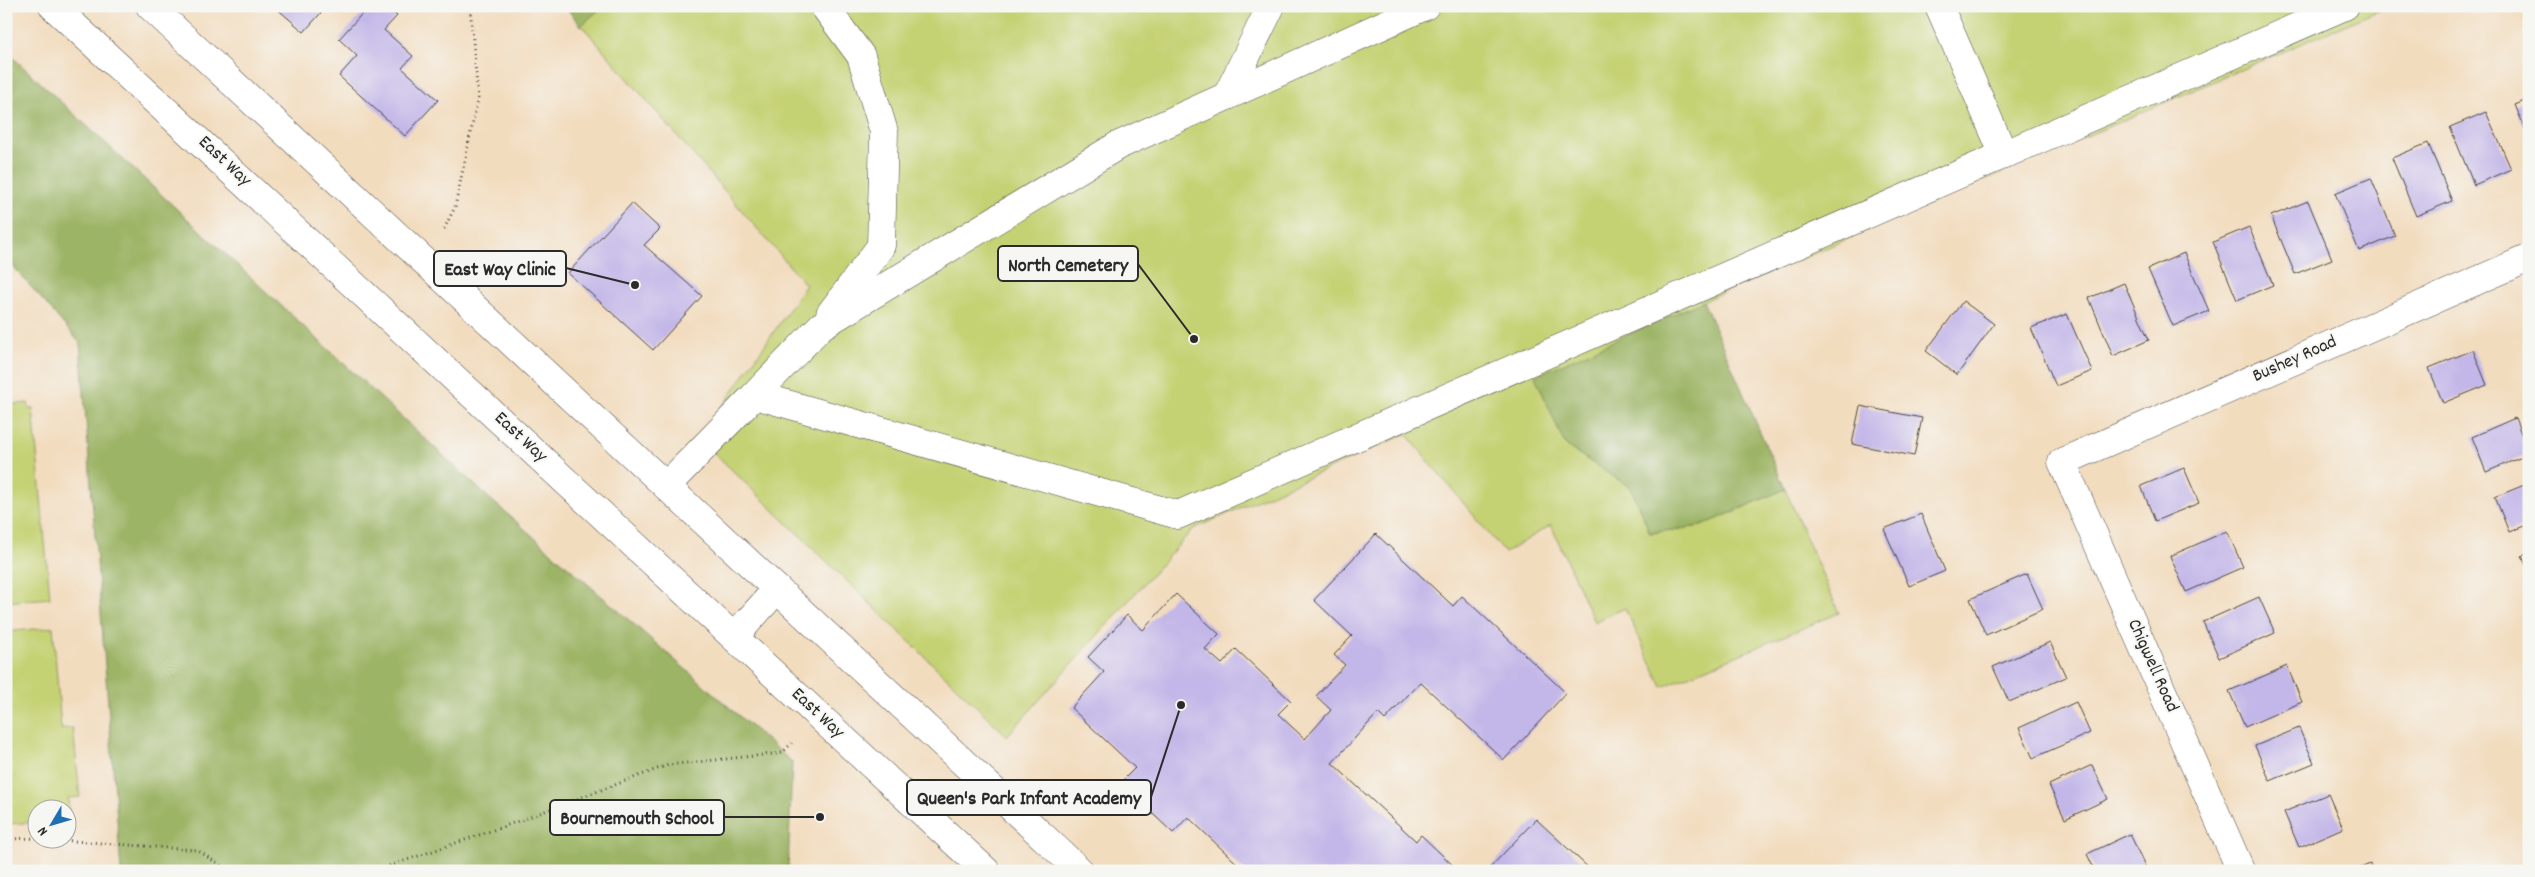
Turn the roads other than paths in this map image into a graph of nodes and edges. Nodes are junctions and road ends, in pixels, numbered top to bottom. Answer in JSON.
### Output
{"nodes":[{"id":1,"x":53,"y":6,"type":"edge"},
{"id":2,"x":150,"y":6,"type":"edge"},
{"id":3,"x":824,"y":6,"type":"edge"},
{"id":4,"x":1270,"y":6,"type":"edge"},
{"id":5,"x":1425,"y":6,"type":"edge"},
{"id":6,"x":1939,"y":6,"type":"edge"},
{"id":7,"x":2345,"y":6,"type":"edge"},
{"id":8,"x":1227,"y":96,"type":"junction"},
{"id":9,"x":2004,"y":155,"type":"junction"},
{"id":10,"x":2529,"y":258,"type":"edge"},
{"id":11,"x":821,"y":326,"type":"junction"},
{"id":12,"x":755,"y":395,"type":"junction"},
{"id":13,"x":2062,"y":462,"type":"joint"},
{"id":14,"x":666,"y":486,"type":"junction"},
{"id":15,"x":777,"y":589,"type":"junction"},
{"id":16,"x":734,"y":637,"type":"junction"},
{"id":17,"x":986,"y":871,"type":"edge"},
{"id":18,"x":1080,"y":871,"type":"edge"},
{"id":19,"x":2242,"y":871,"type":"edge"}],
"edges":[{"from":1,"to":16,"type":"street","name":"East Way"},
{"from":2,"to":14,"type":"street"},
{"from":3,"to":11,"type":"street"},
{"from":4,"to":8,"type":"street"},
{"from":5,"to":8,"type":"street"},
{"from":6,"to":9,"type":"street"},
{"from":7,"to":9,"type":"street"},
{"from":8,"to":11,"type":"street"},
{"from":9,"to":12,"type":"street"},
{"from":10,"to":13,"type":"street","name":"Bushey Road"},
{"from":11,"to":12,"type":"street"},
{"from":12,"to":14,"type":"street"},
{"from":13,"to":19,"type":"street","name":"Chigwell Road"},
{"from":14,"to":15,"type":"street"},
{"from":15,"to":16,"type":"street"},
{"from":15,"to":18,"type":"street"},
{"from":16,"to":17,"type":"street","name":"East Way"}]}
